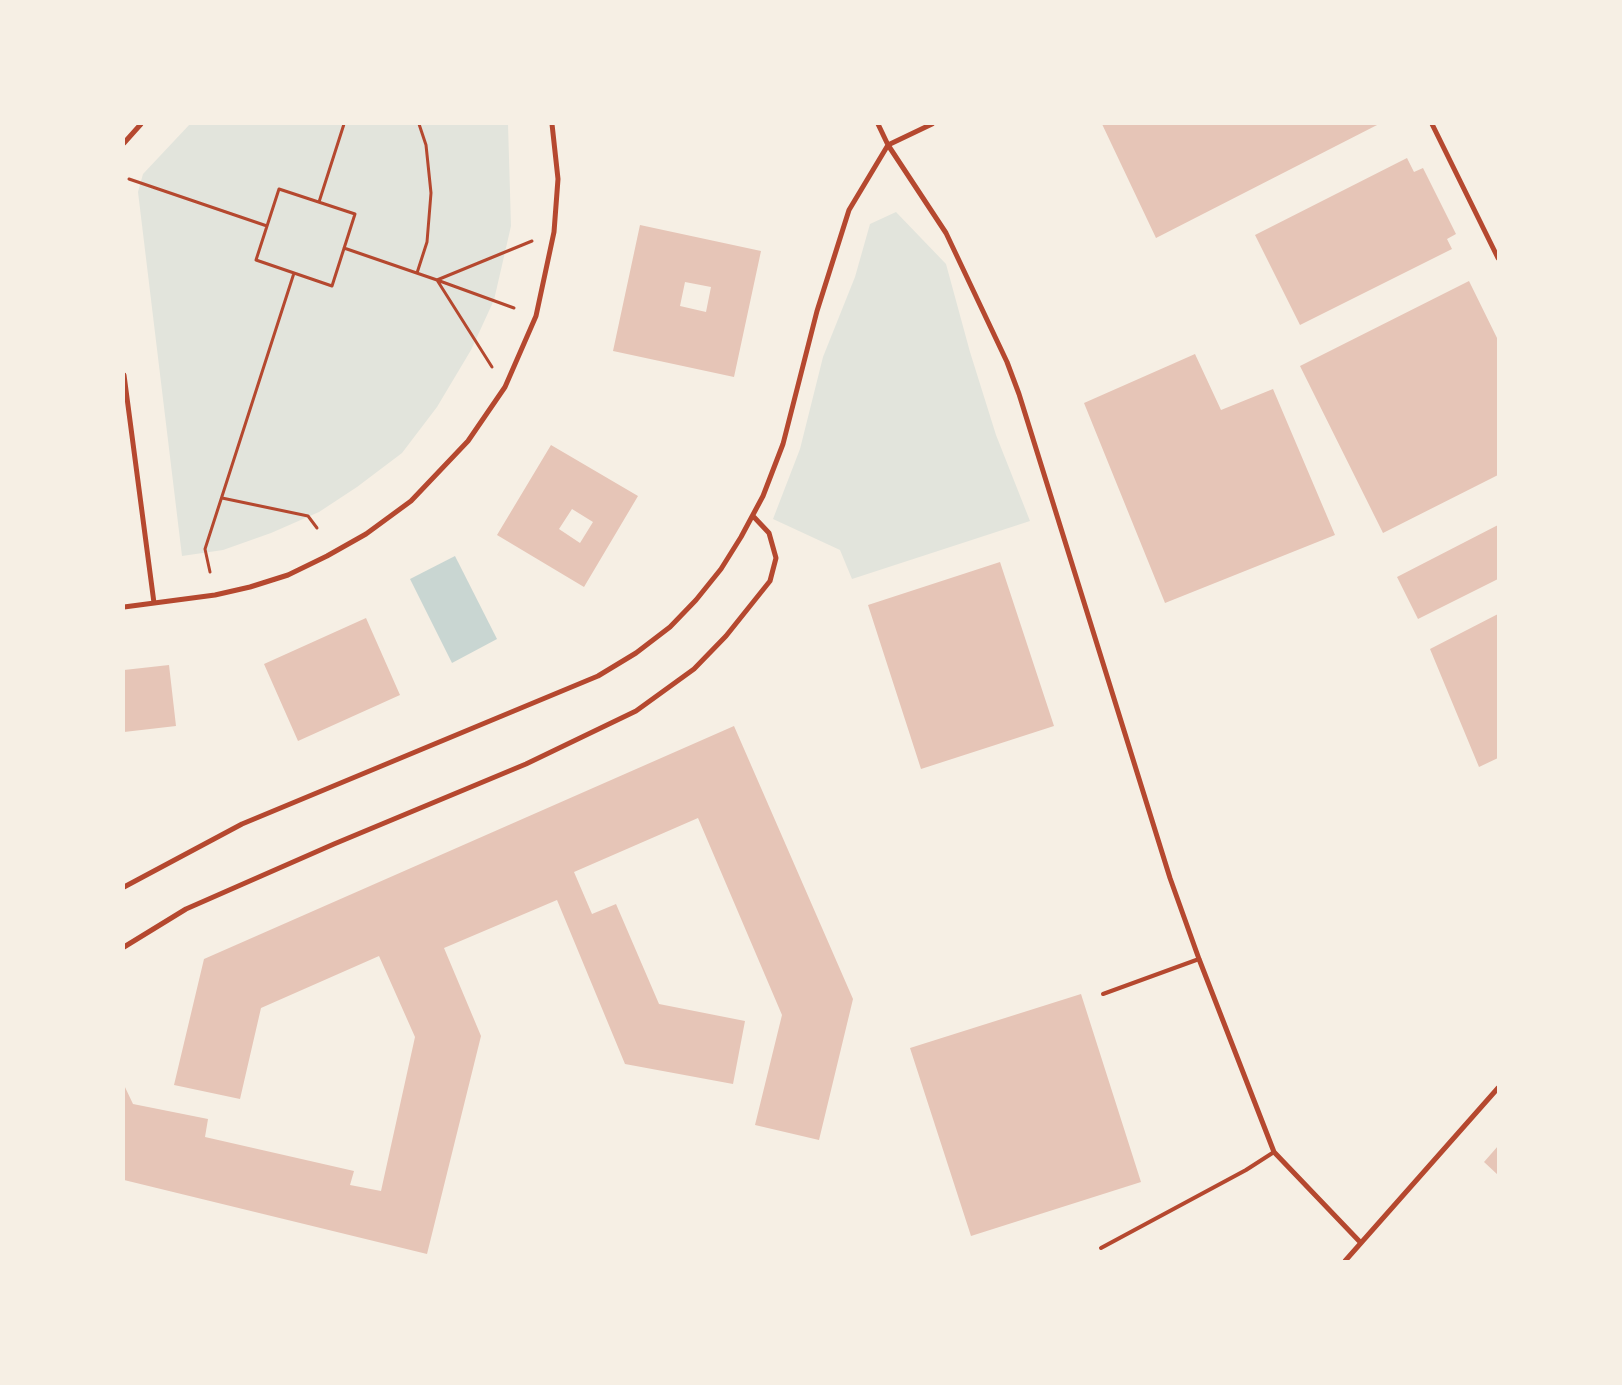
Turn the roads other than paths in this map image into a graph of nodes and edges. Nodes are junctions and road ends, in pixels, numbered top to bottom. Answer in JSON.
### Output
{"nodes":[{"id":1,"x":141,"y":124,"type":"edge"},
{"id":2,"x":552,"y":124,"type":"edge"},
{"id":3,"x":878,"y":124,"type":"edge"},
{"id":4,"x":932,"y":124,"type":"edge"},
{"id":5,"x":1432,"y":124,"type":"edge"},
{"id":6,"x":124,"y":142,"type":"edge"},
{"id":7,"x":888,"y":145,"type":"junction"},
{"id":8,"x":1498,"y":258,"type":"edge"},
{"id":9,"x":124,"y":375,"type":"edge"},
{"id":10,"x":753,"y":516,"type":"junction"},
{"id":11,"x":154,"y":603,"type":"junction"},
{"id":12,"x":124,"y":607,"type":"edge"},
{"id":13,"x":124,"y":887,"type":"edge"},
{"id":14,"x":124,"y":948,"type":"edge"},
{"id":15,"x":1199,"y":959,"type":"junction"},
{"id":16,"x":1103,"y":994,"type":"dead end"},
{"id":17,"x":1498,"y":1088,"type":"edge"},
{"id":18,"x":1274,"y":1152,"type":"junction"},
{"id":19,"x":1361,"y":1243,"type":"junction"},
{"id":20,"x":1102,"y":1248,"type":"dead end"},
{"id":21,"x":1345,"y":1261,"type":"edge"}],
"edges":[{"from":1,"to":6,"type":"street"},
{"from":2,"to":11,"type":"street"},
{"from":3,"to":7,"type":"street"},
{"from":4,"to":7,"type":"street"},
{"from":5,"to":8,"type":"street"},
{"from":7,"to":10,"type":"street"},
{"from":7,"to":15,"type":"street"},
{"from":9,"to":11,"type":"street"},
{"from":10,"to":13,"type":"street"},
{"from":10,"to":14,"type":"street"},
{"from":11,"to":12,"type":"street"},
{"from":15,"to":16,"type":"lane"},
{"from":15,"to":18,"type":"street"},
{"from":17,"to":19,"type":"street"},
{"from":18,"to":19,"type":"street"},
{"from":18,"to":20,"type":"lane"},
{"from":19,"to":21,"type":"street"}]}
